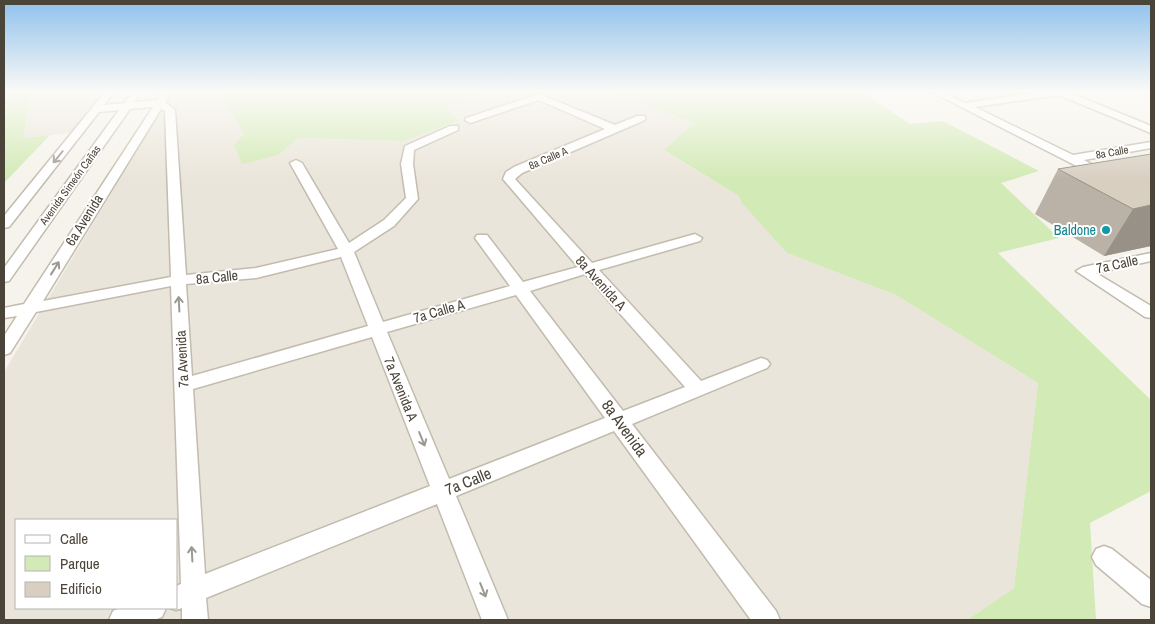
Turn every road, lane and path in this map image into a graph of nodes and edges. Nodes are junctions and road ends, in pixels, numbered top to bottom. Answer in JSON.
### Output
{"nodes":[{"id":1,"x":87,"y":121,"type":"edge"},
{"id":2,"x":117,"y":121,"type":"edge"},
{"id":3,"x":149,"y":121,"type":"edge"},
{"id":4,"x":171,"y":121,"type":"edge"},
{"id":5,"x":596,"y":121,"type":"edge"},
{"id":6,"x":633,"y":121,"type":"edge"},
{"id":7,"x":994,"y":121,"type":"edge"},
{"id":8,"x":1130,"y":121,"type":"edge"},
{"id":9,"x":454,"y":128,"type":"dead end"},
{"id":10,"x":614,"y":129,"type":"junction"},
{"id":11,"x":1151,"y":130,"type":"edge"},
{"id":12,"x":1151,"y":146,"type":"edge"},
{"id":13,"x":1072,"y":159,"type":"junction"},
{"id":14,"x":296,"y":163,"type":"dead end"},
{"id":15,"x":510,"y":175,"type":"joint"},
{"id":16,"x":1116,"y":180,"type":"edge"},
{"id":17,"x":4,"y":224,"type":"edge"},
{"id":18,"x":482,"y":238,"type":"dead end"},
{"id":19,"x":695,"y":238,"type":"dead end"},
{"id":20,"x":346,"y":251,"type":"junction"},
{"id":21,"x":1151,"y":257,"type":"edge"},
{"id":22,"x":588,"y":268,"type":"junction"},
{"id":23,"x":4,"y":278,"type":"edge"},
{"id":24,"x":178,"y":280,"type":"junction"},
{"id":25,"x":521,"y":288,"type":"junction"},
{"id":26,"x":29,"y":309,"type":"junction"},
{"id":27,"x":4,"y":313,"type":"edge"},
{"id":28,"x":1151,"y":313,"type":"edge"},
{"id":29,"x":377,"y":329,"type":"junction"},
{"id":30,"x":4,"y":349,"type":"edge"},
{"id":31,"x":761,"y":364,"type":"dead end"},
{"id":32,"x":183,"y":385,"type":"junction"},
{"id":33,"x":698,"y":389,"type":"junction"},
{"id":34,"x":620,"y":420,"type":"junction"},
{"id":35,"x":443,"y":491,"type":"junction"},
{"id":36,"x":1104,"y":557,"type":"dead end"},
{"id":37,"x":1151,"y":594,"type":"edge"},
{"id":38,"x":185,"y":595,"type":"edge"},
{"id":39,"x":150,"y":609,"type":"edge"},
{"id":40,"x":122,"y":620,"type":"edge"},
{"id":41,"x":195,"y":620,"type":"edge"},
{"id":42,"x":495,"y":620,"type":"edge"},
{"id":43,"x":767,"y":620,"type":"edge"}],
"edges":[{"from":1,"to":17,"type":"street","one_way":true},
{"from":2,"to":23,"type":"street","name":"Avenida Simeón Cañas"},
{"from":26,"to":3,"type":"street","name":"6a Avenida","one_way":true},
{"from":4,"to":24,"type":"street","name":"7a Avenida"},
{"from":5,"to":10,"type":"street"},
{"from":6,"to":10,"type":"street","name":"8a Calle A"},
{"from":7,"to":13,"type":"street"},
{"from":8,"to":11,"type":"street"},
{"from":9,"to":20,"type":"street","name":"8a Calle"},
{"from":10,"to":15,"type":"street","name":"8a Calle A"},
{"from":12,"to":13,"type":"street","name":"8a Calle"},
{"from":13,"to":16,"type":"street"},
{"from":14,"to":20,"type":"street","name":"7a Avenida A"},
{"from":15,"to":22,"type":"street","name":"8a Avenida A"},
{"from":18,"to":25,"type":"street","name":"8a Avenida"},
{"from":19,"to":22,"type":"street","name":"7a Calle A"},
{"from":20,"to":24,"type":"street","name":"8a Calle"},
{"from":20,"to":29,"type":"street","name":"7a Avenida A"},
{"from":21,"to":28,"type":"street","name":"7a Calle"},
{"from":22,"to":25,"type":"street","name":"7a Calle A"},
{"from":22,"to":33,"type":"street","name":"8a Avenida A"},
{"from":24,"to":26,"type":"street","name":"8a Calle"},
{"from":32,"to":24,"type":"street","name":"7a Avenida","one_way":true},
{"from":25,"to":29,"type":"street","name":"7a Calle A"},
{"from":25,"to":34,"type":"street","name":"8a Avenida"},
{"from":26,"to":27,"type":"street","name":"8a Calle"},
{"from":26,"to":30,"type":"street","name":"6a Avenida"},
{"from":29,"to":32,"type":"street","name":"7a Calle A"},
{"from":29,"to":35,"type":"street","name":"7a Avenida A","one_way":true},
{"from":31,"to":33,"type":"street","name":"7a Calle"},
{"from":38,"to":32,"type":"street","name":"7a Avenida","one_way":true},
{"from":33,"to":34,"type":"street","name":"7a Calle"},
{"from":34,"to":35,"type":"street","name":"7a Calle"},
{"from":34,"to":43,"type":"street","name":"8a Avenida"},
{"from":35,"to":38,"type":"street","name":"7a Calle"},
{"from":35,"to":42,"type":"street","name":"7a Avenida A","one_way":true},
{"from":36,"to":37,"type":"street"},
{"from":38,"to":41,"type":"street","name":"7a Avenida"},
{"from":39,"to":40,"type":"street"}]}
